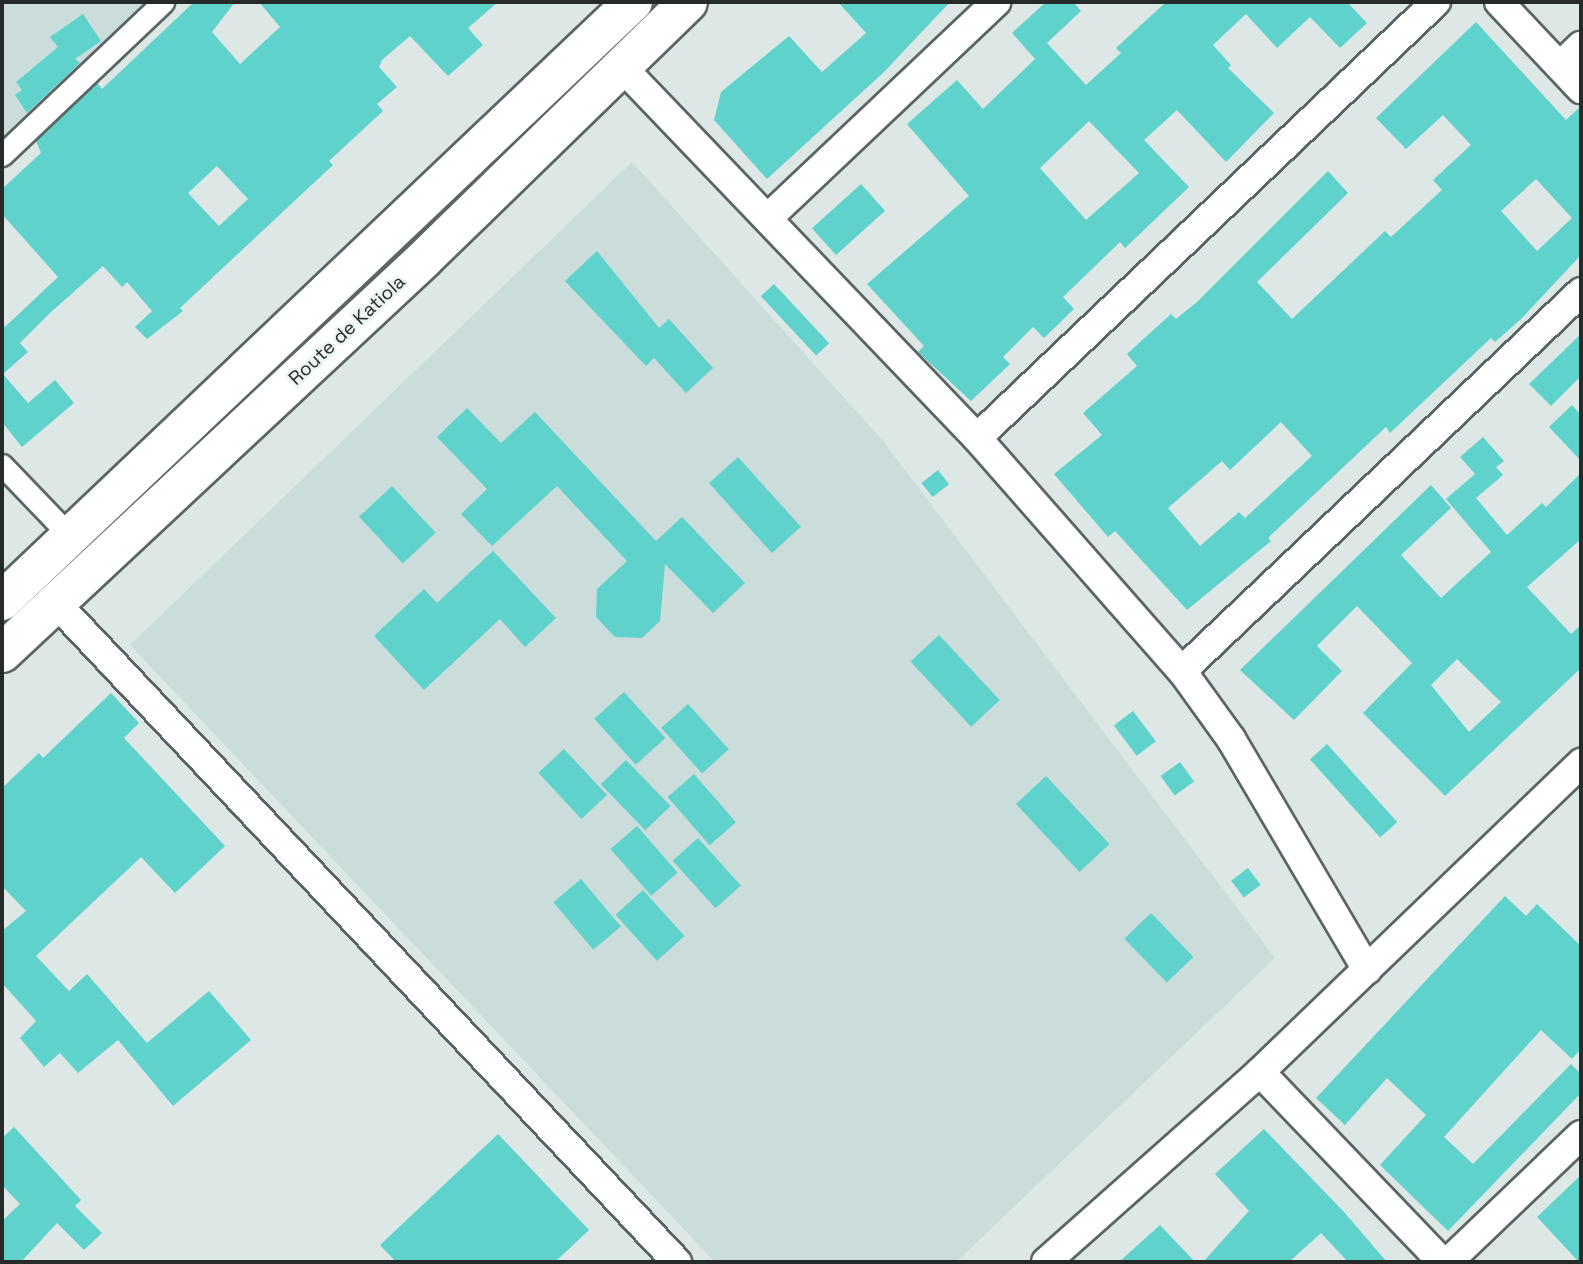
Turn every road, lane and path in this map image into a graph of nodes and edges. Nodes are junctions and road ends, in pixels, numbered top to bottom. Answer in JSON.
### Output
{"nodes":[{"id":1,"x":163,"y":2,"type":"edge"},
{"id":2,"x":688,"y":2,"type":"edge"},
{"id":3,"x":996,"y":2,"type":"edge"},
{"id":4,"x":1436,"y":2,"type":"edge"},
{"id":5,"x":1499,"y":2,"type":"edge"},
{"id":6,"x":618,"y":7,"type":"edge"},
{"id":7,"x":1581,"y":46,"type":"edge"},
{"id":8,"x":620,"y":65,"type":"junction"},
{"id":9,"x":1560,"y":66,"type":"junction"},
{"id":10,"x":1581,"y":89,"type":"edge"},
{"id":11,"x":2,"y":155,"type":"edge"},
{"id":12,"x":769,"y":218,"type":"junction"},
{"id":13,"x":1581,"y":292,"type":"edge"},
{"id":14,"x":977,"y":438,"type":"junction"},
{"id":15,"x":2,"y":464,"type":"edge"},
{"id":16,"x":71,"y":537,"type":"junction"},
{"id":17,"x":2,"y":601,"type":"edge"},
{"id":18,"x":55,"y":602,"type":"junction"},
{"id":19,"x":2,"y":653,"type":"edge"},
{"id":20,"x":1182,"y":671,"type":"junction"},
{"id":21,"x":1581,"y":763,"type":"edge"},
{"id":22,"x":1367,"y":970,"type":"junction"},
{"id":23,"x":1260,"y":1072,"type":"junction"},
{"id":24,"x":1581,"y":1135,"type":"edge"},
{"id":25,"x":1063,"y":1257,"type":"edge"},
{"id":26,"x":677,"y":1262,"type":"edge"},
{"id":27,"x":1441,"y":1262,"type":"edge"},
{"id":28,"x":1448,"y":1262,"type":"edge"}],
"edges":[{"from":1,"to":11,"type":"street"},
{"from":2,"to":8,"type":"highway","name":"Route de Katiola"},
{"from":3,"to":12,"type":"street"},
{"from":4,"to":14,"type":"street"},
{"from":5,"to":9,"type":"street"},
{"from":6,"to":16,"type":"highway","name":"Route de Katiola"},
{"from":7,"to":9,"type":"street"},
{"from":8,"to":12,"type":"street"},
{"from":8,"to":18,"type":"highway","name":"Route de Katiola"},
{"from":9,"to":10,"type":"street"},
{"from":12,"to":14,"type":"street"},
{"from":13,"to":20,"type":"street"},
{"from":14,"to":20,"type":"street"},
{"from":15,"to":16,"type":"street"},
{"from":16,"to":17,"type":"highway","name":"Route de Katiola"},
{"from":18,"to":19,"type":"highway","name":"Route de Katiola"},
{"from":18,"to":26,"type":"street"},
{"from":20,"to":22,"type":"street"},
{"from":21,"to":22,"type":"street"},
{"from":22,"to":23,"type":"street"},
{"from":23,"to":25,"type":"street"},
{"from":23,"to":27,"type":"street"},
{"from":24,"to":28,"type":"street"}]}
